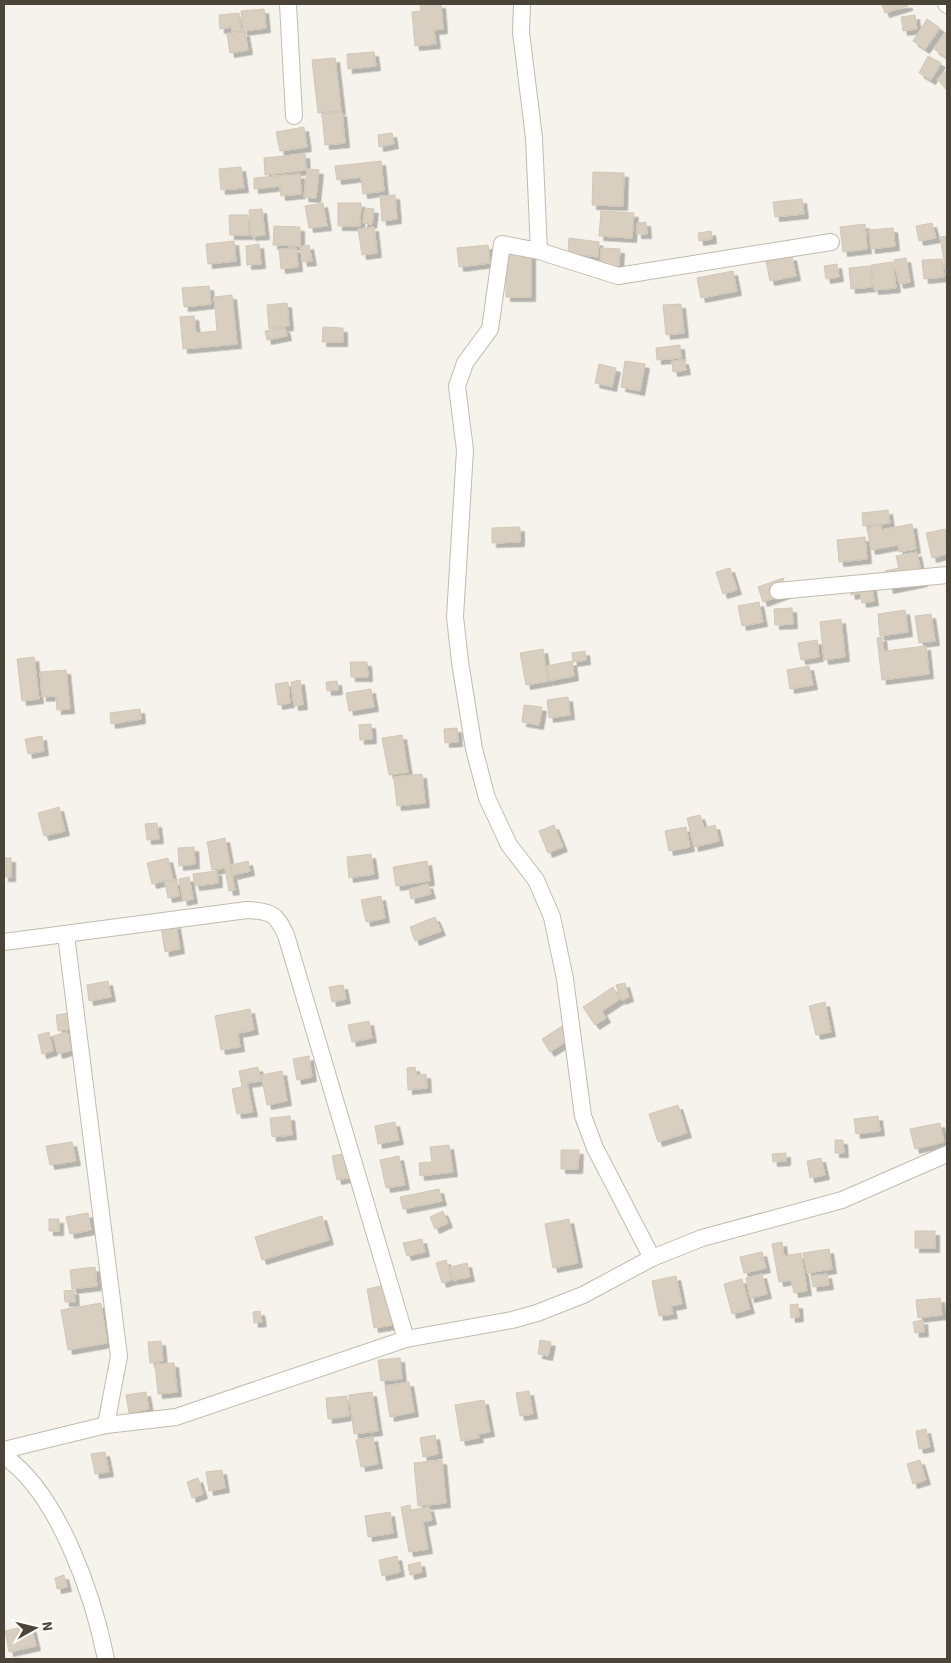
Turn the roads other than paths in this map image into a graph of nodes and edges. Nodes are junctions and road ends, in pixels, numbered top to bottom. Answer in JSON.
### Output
{"nodes":[{"id":1,"x":288,"y":4,"type":"edge"},
{"id":2,"x":522,"y":4,"type":"edge"},
{"id":3,"x":294,"y":116,"type":"dead end"},
{"id":4,"x":830,"y":242,"type":"dead end"},
{"id":5,"x":539,"y":251,"type":"junction"},
{"id":6,"x":947,"y":575,"type":"edge"},
{"id":7,"x":778,"y":591,"type":"dead end"},
{"id":8,"x":66,"y":935,"type":"junction"},
{"id":9,"x":4,"y":942,"type":"edge"},
{"id":10,"x":947,"y":1154,"type":"edge"},
{"id":11,"x":652,"y":1258,"type":"junction"},
{"id":12,"x":406,"y":1339,"type":"junction"},
{"id":13,"x":106,"y":1425,"type":"junction"},
{"id":14,"x":4,"y":1450,"type":"edge"},
{"id":15,"x":4,"y":1456,"type":"edge"},
{"id":16,"x":106,"y":1659,"type":"edge"}],
"edges":[{"from":1,"to":3,"type":"street"},
{"from":2,"to":5,"type":"street"},
{"from":4,"to":5,"type":"street"},
{"from":5,"to":11,"type":"street"},
{"from":6,"to":7,"type":"street"},
{"from":8,"to":9,"type":"street"},
{"from":8,"to":12,"type":"street"},
{"from":8,"to":13,"type":"street"},
{"from":10,"to":11,"type":"street"},
{"from":11,"to":12,"type":"street"},
{"from":12,"to":13,"type":"street"},
{"from":13,"to":14,"type":"street"},
{"from":15,"to":16,"type":"street"}]}
